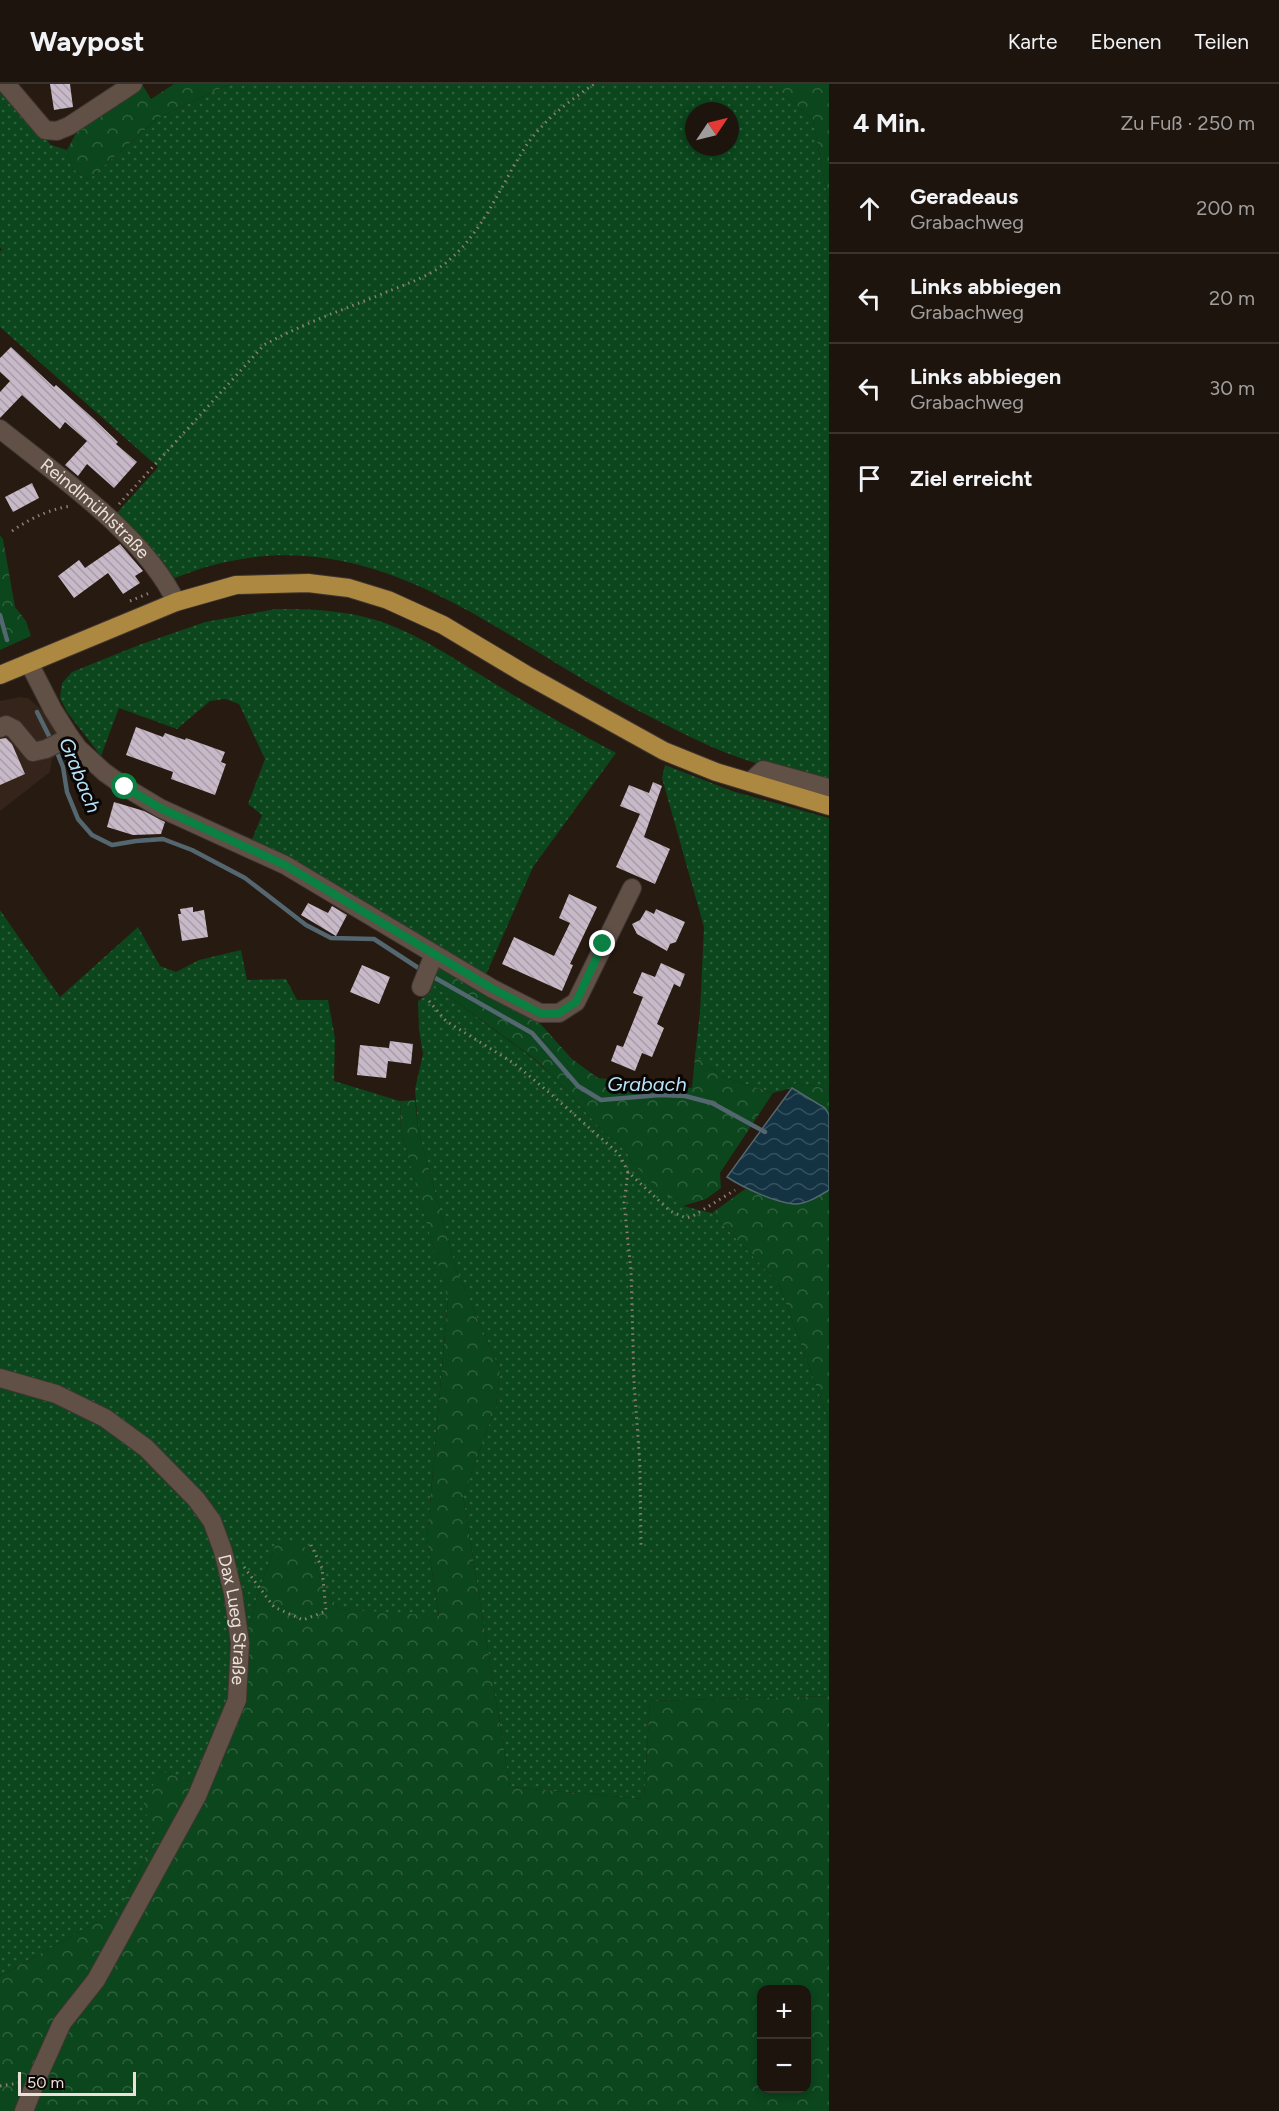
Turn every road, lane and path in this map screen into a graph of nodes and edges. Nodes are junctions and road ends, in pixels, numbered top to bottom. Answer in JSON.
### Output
{"nodes":[{"id":1,"x":6,"y":84,"type":"edge"},
{"id":2,"x":133,"y":84,"type":"edge"},
{"id":3,"x":594,"y":84,"type":"edge"},
{"id":4,"x":0,"y":429,"type":"edge"},
{"id":5,"x":91,"y":503,"type":"junction"},
{"id":6,"x":108,"y":517,"type":"junction"},
{"id":7,"x":12,"y":531,"type":"dead end"},
{"id":8,"x":172,"y":594,"type":"junction"},
{"id":9,"x":123,"y":604,"type":"dead end"},
{"id":10,"x":29,"y":663,"type":"junction"},
{"id":11,"x":0,"y":675,"type":"edge"},
{"id":12,"x":0,"y":728,"type":"edge"},
{"id":13,"x":59,"y":743,"type":"junction"},
{"id":14,"x":750,"y":782,"type":"junction"},
{"id":15,"x":829,"y":788,"type":"edge"},
{"id":16,"x":829,"y":806,"type":"edge"},
{"id":17,"x":632,"y":888,"type":"dead end"},
{"id":18,"x":428,"y":971,"type":"junction"},
{"id":19,"x":628,"y":1172,"type":"junction"},
{"id":20,"x":735,"y":1190,"type":"dead end"},
{"id":21,"x":0,"y":1378,"type":"edge"},
{"id":22,"x":311,"y":1545,"type":"dead end"},
{"id":23,"x":641,"y":1546,"type":"dead end"},
{"id":24,"x":223,"y":1551,"type":"junction"},
{"id":25,"x":24,"y":2111,"type":"edge"}],
"edges":[{"from":1,"to":2,"type":"street"},
{"from":3,"to":6,"type":"path"},
{"from":4,"to":5,"type":"street","name":"Reindlmühlstraße"},
{"from":5,"to":6,"type":"street","name":"Reindlmühlstraße"},
{"from":5,"to":7,"type":"path"},
{"from":6,"to":8,"type":"street","name":"Reindlmühlstraße"},
{"from":8,"to":9,"type":"path"},
{"from":8,"to":10,"type":"main road"},
{"from":8,"to":14,"type":"main road"},
{"from":10,"to":11,"type":"main road"},
{"from":10,"to":13,"type":"street"},
{"from":12,"to":13,"type":"street"},
{"from":13,"to":18,"type":"street"},
{"from":14,"to":15,"type":"street"},
{"from":14,"to":16,"type":"main road"},
{"from":17,"to":18,"type":"street"},
{"from":18,"to":19,"type":"path"},
{"from":19,"to":20,"type":"path"},
{"from":19,"to":23,"type":"path"},
{"from":21,"to":24,"type":"street","name":"Dax Lueg Straße"},
{"from":22,"to":24,"type":"path"},
{"from":24,"to":25,"type":"street","name":"Dax Lueg Straße"}]}
